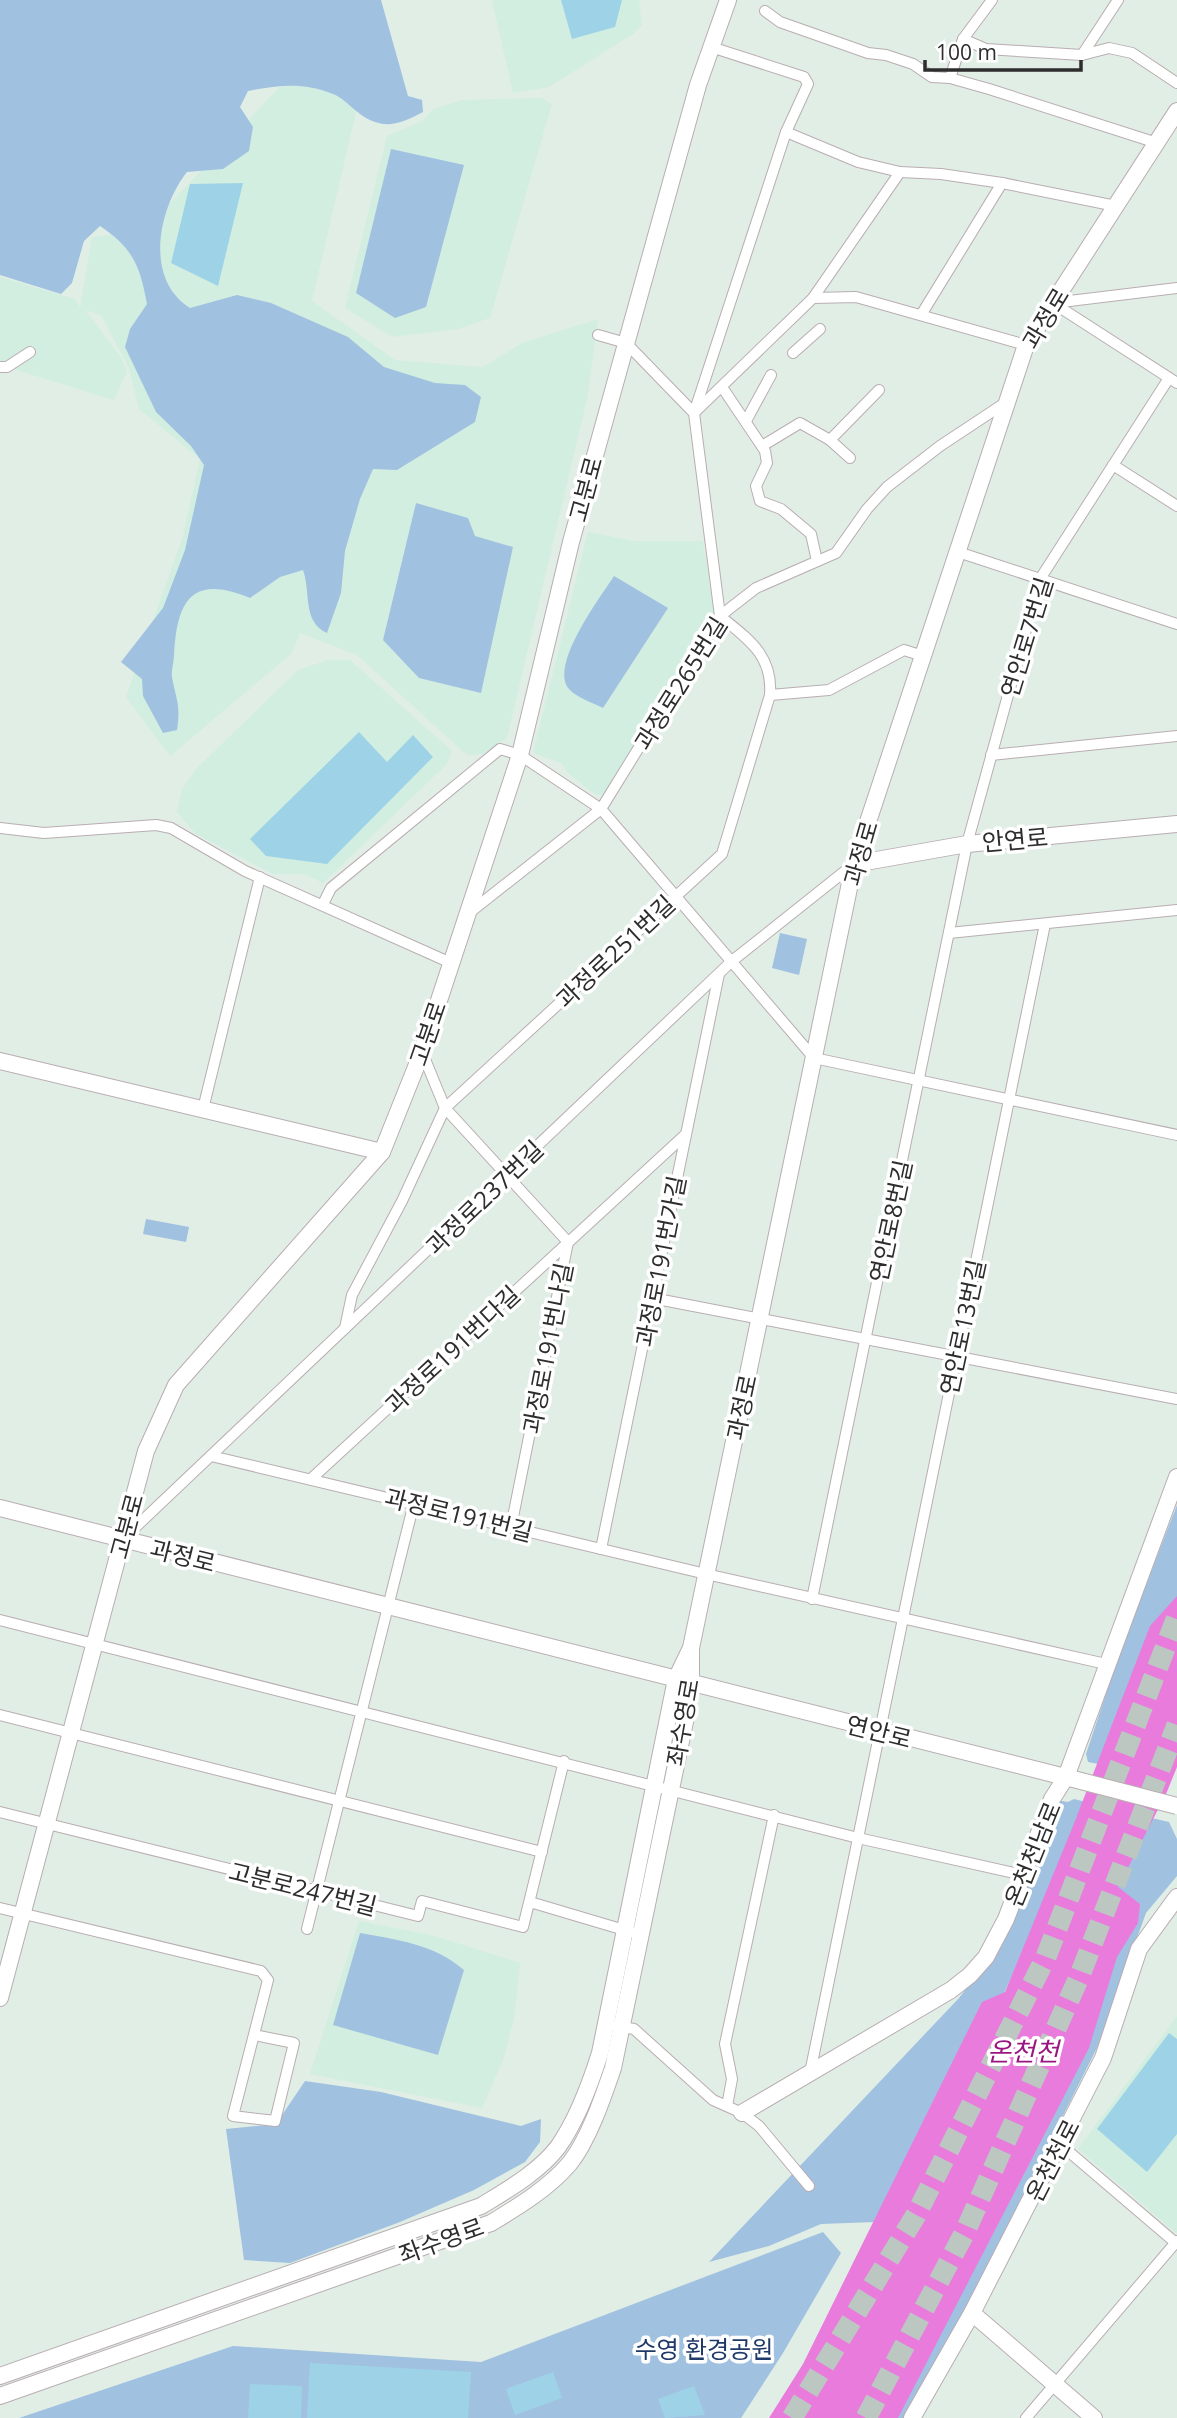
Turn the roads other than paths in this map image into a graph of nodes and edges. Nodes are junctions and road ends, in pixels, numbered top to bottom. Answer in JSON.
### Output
{"nodes":[{"id":1,"x":729,"y":0,"type":"edge"},
{"id":2,"x":992,"y":0,"type":"edge"},
{"id":3,"x":1118,"y":0,"type":"edge"},
{"id":4,"x":765,"y":11,"type":"dead end"},
{"id":5,"x":963,"y":39,"type":"junction"},
{"id":6,"x":711,"y":47,"type":"junction"},
{"id":7,"x":1082,"y":55,"type":"junction"},
{"id":8,"x":950,"y":78,"type":"junction"},
{"id":9,"x":1177,"y":83,"type":"edge"},
{"id":10,"x":1177,"y":111,"type":"edge"},
{"id":11,"x":786,"y":132,"type":"junction"},
{"id":12,"x":1157,"y":143,"type":"junction"},
{"id":13,"x":900,"y":172,"type":"junction"},
{"id":14,"x":1002,"y":183,"type":"junction"},
{"id":15,"x":1116,"y":206,"type":"junction"},
{"id":16,"x":1177,"y":288,"type":"edge"},
{"id":17,"x":813,"y":298,"type":"junction"},
{"id":18,"x":1053,"y":303,"type":"junction"},
{"id":19,"x":921,"y":315,"type":"junction"},
{"id":20,"x":820,"y":329,"type":"dead end"},
{"id":21,"x":598,"y":335,"type":"dead end"},
{"id":22,"x":626,"y":343,"type":"junction"},
{"id":23,"x":1026,"y":345,"type":"junction"},
{"id":24,"x":30,"y":352,"type":"dead end"},
{"id":25,"x":793,"y":353,"type":"dead end"},
{"id":26,"x":0,"y":367,"type":"edge"},
{"id":27,"x":772,"y":375,"type":"dead end"},
{"id":28,"x":1173,"y":380,"type":"edge"},
{"id":29,"x":722,"y":387,"type":"junction"},
{"id":30,"x":879,"y":390,"type":"dead end"},
{"id":31,"x":1008,"y":401,"type":"junction"},
{"id":32,"x":694,"y":413,"type":"junction"},
{"id":33,"x":746,"y":421,"type":"junction"},
{"id":34,"x":830,"y":440,"type":"junction"},
{"id":35,"x":762,"y":446,"type":"junction"},
{"id":36,"x":850,"y":458,"type":"dead end"},
{"id":37,"x":1113,"y":466,"type":"junction"},
{"id":38,"x":1177,"y":506,"type":"edge"},
{"id":39,"x":958,"y":552,"type":"junction"},
{"id":40,"x":817,"y":561,"type":"junction"},
{"id":41,"x":1040,"y":579,"type":"junction"},
{"id":42,"x":720,"y":616,"type":"junction"},
{"id":43,"x":1177,"y":624,"type":"edge"},
{"id":44,"x":923,"y":656,"type":"junction"},
{"id":45,"x":770,"y":695,"type":"junction"},
{"id":46,"x":1177,"y":736,"type":"edge"},
{"id":47,"x":520,"y":755,"type":"junction"},
{"id":48,"x":991,"y":755,"type":"junction"},
{"id":49,"x":601,"y":809,"type":"junction"},
{"id":50,"x":1177,"y":824,"type":"edge"},
{"id":51,"x":0,"y":828,"type":"edge"},
{"id":52,"x":967,"y":844,"type":"junction"},
{"id":53,"x":854,"y":864,"type":"junction"},
{"id":54,"x":260,"y":877,"type":"junction"},
{"id":55,"x":675,"y":895,"type":"junction"},
{"id":56,"x":323,"y":904,"type":"junction"},
{"id":57,"x":1177,"y":910,"type":"edge"},
{"id":58,"x":469,"y":913,"type":"junction"},
{"id":59,"x":1045,"y":923,"type":"junction"},
{"id":60,"x":948,"y":933,"type":"junction"},
{"id":61,"x":732,"y":961,"type":"junction"},
{"id":62,"x":451,"y":963,"type":"junction"},
{"id":63,"x":719,"y":974,"type":"junction"},
{"id":64,"x":422,"y":1052,"type":"junction"},
{"id":65,"x":814,"y":1058,"type":"junction"},
{"id":66,"x":0,"y":1061,"type":"edge"},
{"id":67,"x":918,"y":1082,"type":"junction"},
{"id":68,"x":1008,"y":1102,"type":"junction"},
{"id":69,"x":445,"y":1108,"type":"junction"},
{"id":70,"x":203,"y":1109,"type":"junction"},
{"id":71,"x":686,"y":1135,"type":"junction"},
{"id":72,"x":1177,"y":1135,"type":"edge"},
{"id":73,"x":382,"y":1152,"type":"junction"},
{"id":74,"x":506,"y":1175,"type":"junction"},
{"id":75,"x":568,"y":1242,"type":"junction"},
{"id":76,"x":652,"y":1298,"type":"junction"},
{"id":77,"x":760,"y":1318,"type":"junction"},
{"id":78,"x":345,"y":1328,"type":"junction"},
{"id":79,"x":866,"y":1339,"type":"junction"},
{"id":80,"x":956,"y":1358,"type":"junction"},
{"id":81,"x":1177,"y":1399,"type":"edge"},
{"id":82,"x":211,"y":1456,"type":"junction"},
{"id":83,"x":1177,"y":1477,"type":"edge"},
{"id":84,"x":311,"y":1479,"type":"junction"},
{"id":85,"x":414,"y":1503,"type":"junction"},
{"id":86,"x":0,"y":1508,"type":"edge"},
{"id":87,"x":511,"y":1527,"type":"junction"},
{"id":88,"x":122,"y":1539,"type":"junction"},
{"id":89,"x":601,"y":1549,"type":"junction"},
{"id":90,"x":706,"y":1574,"type":"junction"},
{"id":91,"x":813,"y":1599,"type":"junction"},
{"id":92,"x":388,"y":1606,"type":"junction"},
{"id":93,"x":903,"y":1619,"type":"junction"},
{"id":94,"x":0,"y":1620,"type":"edge"},
{"id":95,"x":94,"y":1644,"type":"junction"},
{"id":96,"x":691,"y":1648,"type":"joint"},
{"id":97,"x":1107,"y":1664,"type":"junction"},
{"id":98,"x":683,"y":1681,"type":"junction"},
{"id":99,"x":362,"y":1711,"type":"junction"},
{"id":100,"x":0,"y":1715,"type":"edge"},
{"id":101,"x":880,"y":1731,"type":"junction"},
{"id":102,"x":71,"y":1733,"type":"junction"},
{"id":103,"x":564,"y":1761,"type":"junction"},
{"id":104,"x":1073,"y":1779,"type":"junction"},
{"id":105,"x":662,"y":1787,"type":"junction"},
{"id":106,"x":339,"y":1801,"type":"junction"},
{"id":107,"x":1177,"y":1806,"type":"edge"},
{"id":108,"x":0,"y":1812,"type":"edge"},
{"id":109,"x":775,"y":1815,"type":"junction"},
{"id":110,"x":47,"y":1824,"type":"junction"},
{"id":111,"x":858,"y":1838,"type":"junction"},
{"id":112,"x":542,"y":1852,"type":"junction"},
{"id":113,"x":1023,"y":1875,"type":"junction"},
{"id":114,"x":317,"y":1891,"type":"junction"},
{"id":115,"x":1177,"y":1897,"type":"edge"},
{"id":116,"x":530,"y":1902,"type":"junction"},
{"id":117,"x":0,"y":1908,"type":"edge"},
{"id":118,"x":23,"y":1913,"type":"junction"},
{"id":119,"x":307,"y":1929,"type":"dead end"},
{"id":120,"x":632,"y":1932,"type":"junction"},
{"id":121,"x":0,"y":1998,"type":"edge"},
{"id":122,"x":613,"y":2025,"type":"junction"},
{"id":123,"x":254,"y":2035,"type":"junction"},
{"id":124,"x":810,"y":2073,"type":"junction"},
{"id":125,"x":734,"y":2110,"type":"junction"},
{"id":126,"x":1060,"y":2145,"type":"junction"},
{"id":127,"x":809,"y":2186,"type":"dead end"},
{"id":128,"x":1177,"y":2243,"type":"edge"},
{"id":129,"x":972,"y":2313,"type":"junction"},
{"id":130,"x":0,"y":2376,"type":"edge"},
{"id":131,"x":1055,"y":2384,"type":"junction"},
{"id":132,"x":0,"y":2396,"type":"edge"},
{"id":133,"x":912,"y":2418,"type":"edge"},
{"id":134,"x":1026,"y":2418,"type":"edge"},
{"id":135,"x":1094,"y":2418,"type":"edge"}],
"edges":[{"from":1,"to":6,"type":"main road","name":"고분로"},
{"from":2,"to":5,"type":"street"},
{"from":3,"to":7,"type":"street"},
{"from":4,"to":8,"type":"street"},
{"from":5,"to":7,"type":"street"},
{"from":5,"to":8,"type":"street"},
{"from":6,"to":11,"type":"street"},
{"from":6,"to":22,"type":"main road","name":"고분로"},
{"from":7,"to":9,"type":"street"},
{"from":8,"to":12,"type":"street"},
{"from":10,"to":12,"type":"main road","name":"과정로"},
{"from":11,"to":13,"type":"street"},
{"from":11,"to":32,"type":"street"},
{"from":12,"to":15,"type":"main road","name":"과정로"},
{"from":13,"to":14,"type":"street"},
{"from":13,"to":17,"type":"street"},
{"from":14,"to":15,"type":"street"},
{"from":14,"to":19,"type":"street"},
{"from":15,"to":18,"type":"main road","name":"과정로"},
{"from":16,"to":18,"type":"street"},
{"from":17,"to":19,"type":"street"},
{"from":17,"to":29,"type":"street"},
{"from":18,"to":23,"type":"main road","name":"과정로"},
{"from":18,"to":28,"type":"street"},
{"from":19,"to":23,"type":"street"},
{"from":20,"to":25,"type":"street"},
{"from":21,"to":22,"type":"street"},
{"from":22,"to":32,"type":"street"},
{"from":22,"to":47,"type":"main road","name":"고분로"},
{"from":23,"to":31,"type":"main road","name":"과정로"},
{"from":24,"to":26,"type":"street"},
{"from":27,"to":33,"type":"street"},
{"from":28,"to":37,"type":"street","name":"연안로7번길"},
{"from":29,"to":32,"type":"street"},
{"from":29,"to":33,"type":"street"},
{"from":30,"to":34,"type":"street"},
{"from":31,"to":39,"type":"main road","name":"과정로"},
{"from":31,"to":40,"type":"street","name":"과정로265번길"},
{"from":32,"to":42,"type":"street"},
{"from":33,"to":35,"type":"street"},
{"from":34,"to":35,"type":"street"},
{"from":34,"to":36,"type":"street"},
{"from":35,"to":40,"type":"street"},
{"from":37,"to":38,"type":"street"},
{"from":37,"to":41,"type":"street","name":"연안로7번길"},
{"from":39,"to":41,"type":"street"},
{"from":39,"to":44,"type":"main road","name":"과정로"},
{"from":40,"to":42,"type":"street","name":"과정로265번길"},
{"from":41,"to":43,"type":"street"},
{"from":41,"to":48,"type":"street","name":"연안로7번길"},
{"from":42,"to":45,"type":"street"},
{"from":42,"to":49,"type":"street","name":"과정로265번길"},
{"from":44,"to":45,"type":"street"},
{"from":44,"to":53,"type":"main road","name":"과정로"},
{"from":45,"to":55,"type":"street","name":"과정로251번길"},
{"from":46,"to":48,"type":"street"},
{"from":47,"to":49,"type":"street"},
{"from":47,"to":56,"type":"street"},
{"from":47,"to":58,"type":"main road","name":"고분로"},
{"from":48,"to":52,"type":"street","name":"연안로7번길"},
{"from":49,"to":55,"type":"street"},
{"from":49,"to":58,"type":"street","name":"과정로265번길"},
{"from":50,"to":52,"type":"main road","name":"안연로"},
{"from":51,"to":54,"type":"street"},
{"from":52,"to":53,"type":"main road","name":"안연로"},
{"from":52,"to":60,"type":"street","name":"연안로8번길"},
{"from":53,"to":61,"type":"street","name":"과정로237번길"},
{"from":53,"to":65,"type":"main road","name":"과정로"},
{"from":54,"to":56,"type":"street"},
{"from":54,"to":70,"type":"street"},
{"from":55,"to":61,"type":"street"},
{"from":55,"to":69,"type":"street","name":"과정로251번길"},
{"from":56,"to":62,"type":"street"},
{"from":57,"to":59,"type":"street"},
{"from":58,"to":62,"type":"main road","name":"고분로"},
{"from":59,"to":60,"type":"street"},
{"from":59,"to":68,"type":"street","name":"연안로13번길"},
{"from":60,"to":67,"type":"street","name":"연안로8번길"},
{"from":61,"to":63,"type":"street","name":"과정로237번길"},
{"from":61,"to":65,"type":"street"},
{"from":62,"to":64,"type":"main road","name":"고분로"},
{"from":63,"to":71,"type":"street","name":"과정로191번가길"},
{"from":63,"to":74,"type":"street","name":"과정로237번길"},
{"from":64,"to":69,"type":"street","name":"과정로191번나길"},
{"from":64,"to":73,"type":"main road","name":"고분로"},
{"from":65,"to":67,"type":"street"},
{"from":65,"to":77,"type":"main road","name":"과정로"},
{"from":66,"to":70,"type":"main road"},
{"from":67,"to":68,"type":"street"},
{"from":67,"to":79,"type":"street","name":"연안로8번길"},
{"from":68,"to":72,"type":"street"},
{"from":68,"to":80,"type":"street","name":"연안로13번길"},
{"from":69,"to":74,"type":"street","name":"과정로191번나길"},
{"from":69,"to":78,"type":"street","name":"과정로251번길"},
{"from":70,"to":73,"type":"main road"},
{"from":71,"to":75,"type":"street","name":"과정로191번다길"},
{"from":71,"to":76,"type":"street","name":"과정로191번가길"},
{"from":73,"to":88,"type":"main road","name":"고분로"},
{"from":74,"to":75,"type":"street","name":"과정로191번나길"},
{"from":74,"to":78,"type":"street","name":"과정로237번길"},
{"from":75,"to":84,"type":"street","name":"과정로191번다길"},
{"from":75,"to":87,"type":"street","name":"과정로191번나길"},
{"from":76,"to":77,"type":"street"},
{"from":76,"to":89,"type":"street","name":"과정로191번가길"},
{"from":77,"to":79,"type":"street"},
{"from":77,"to":90,"type":"main road","name":"과정로"},
{"from":78,"to":82,"type":"street","name":"과정로237번길"},
{"from":79,"to":80,"type":"street"},
{"from":79,"to":91,"type":"street","name":"연안로8번길"},
{"from":80,"to":81,"type":"street"},
{"from":80,"to":93,"type":"street","name":"연안로13번길"},
{"from":82,"to":84,"type":"street","name":"과정로191번길"},
{"from":82,"to":88,"type":"street","name":"과정로237번길"},
{"from":83,"to":97,"type":"main road","name":"온천천남로"},
{"from":84,"to":85,"type":"street","name":"과정로191번길"},
{"from":85,"to":87,"type":"street","name":"과정로191번길"},
{"from":85,"to":92,"type":"street"},
{"from":86,"to":88,"type":"main road","name":"과정로"},
{"from":87,"to":89,"type":"street","name":"과정로191번길"},
{"from":88,"to":92,"type":"main road","name":"과정로"},
{"from":88,"to":95,"type":"main road","name":"고분로"},
{"from":89,"to":90,"type":"street","name":"과정로191번길"},
{"from":90,"to":91,"type":"street","name":"과정로191번길"},
{"from":90,"to":96,"type":"main road","name":"과정로"},
{"from":91,"to":93,"type":"street","name":"과정로191번길"},
{"from":92,"to":98,"type":"main road","name":"과정로"},
{"from":92,"to":99,"type":"street"},
{"from":93,"to":97,"type":"street","name":"과정로191번길"},
{"from":93,"to":101,"type":"street","name":"연안로13번길"},
{"from":94,"to":95,"type":"street"},
{"from":95,"to":99,"type":"street"},
{"from":95,"to":102,"type":"main road","name":"고분로"},
{"from":96,"to":98,"type":"main road","name":"좌수영로"},
{"from":97,"to":104,"type":"main road","name":"온천천남로"},
{"from":98,"to":101,"type":"main road","name":"연안로"},
{"from":98,"to":105,"type":"main road","name":"좌수영로"},
{"from":99,"to":103,"type":"street"},
{"from":99,"to":106,"type":"street"},
{"from":100,"to":102,"type":"street"},
{"from":101,"to":104,"type":"main road","name":"연안로"},
{"from":101,"to":111,"type":"street","name":"연안로13번길"},
{"from":102,"to":106,"type":"street"},
{"from":102,"to":110,"type":"main road","name":"고분로"},
{"from":103,"to":105,"type":"street"},
{"from":103,"to":112,"type":"street"},
{"from":104,"to":107,"type":"main road","name":"연안로","bridge":true},
{"from":104,"to":113,"type":"main road","name":"온천천남로"},
{"from":105,"to":109,"type":"street"},
{"from":105,"to":120,"type":"main road","name":"좌수영로"},
{"from":106,"to":112,"type":"street"},
{"from":106,"to":114,"type":"street"},
{"from":108,"to":110,"type":"street","name":"고분로247번길"},
{"from":109,"to":111,"type":"street"},
{"from":109,"to":125,"type":"street"},
{"from":110,"to":114,"type":"street","name":"고분로247번길"},
{"from":110,"to":118,"type":"main road","name":"고분로"},
{"from":111,"to":113,"type":"street"},
{"from":111,"to":124,"type":"street","name":"연안로13번길"},
{"from":112,"to":116,"type":"street"},
{"from":113,"to":124,"type":"main road","name":"온천천남로"},
{"from":114,"to":116,"type":"street","name":"고분로247번길"},
{"from":114,"to":119,"type":"street"},
{"from":115,"to":126,"type":"main road","name":"온천천로"},
{"from":116,"to":120,"type":"street"},
{"from":117,"to":118,"type":"street"},
{"from":118,"to":121,"type":"main road","name":"고분로"},
{"from":118,"to":123,"type":"street"},
{"from":120,"to":122,"type":"main road","name":"좌수영로"},
{"from":122,"to":125,"type":"street"},
{"from":122,"to":130,"type":"main road","name":"좌수영로"},
{"from":122,"to":132,"type":"main road","name":"좌수영로"},
{"from":123,"to":123,"type":"street"},
{"from":124,"to":125,"type":"main road","name":"온천천남로"},
{"from":125,"to":127,"type":"street"},
{"from":126,"to":128,"type":"street"},
{"from":126,"to":129,"type":"main road","name":"온천천로"},
{"from":128,"to":131,"type":"street"},
{"from":129,"to":131,"type":"main road"},
{"from":129,"to":133,"type":"main road","name":"온천천로"},
{"from":131,"to":134,"type":"street"},
{"from":131,"to":135,"type":"main road"}]}
